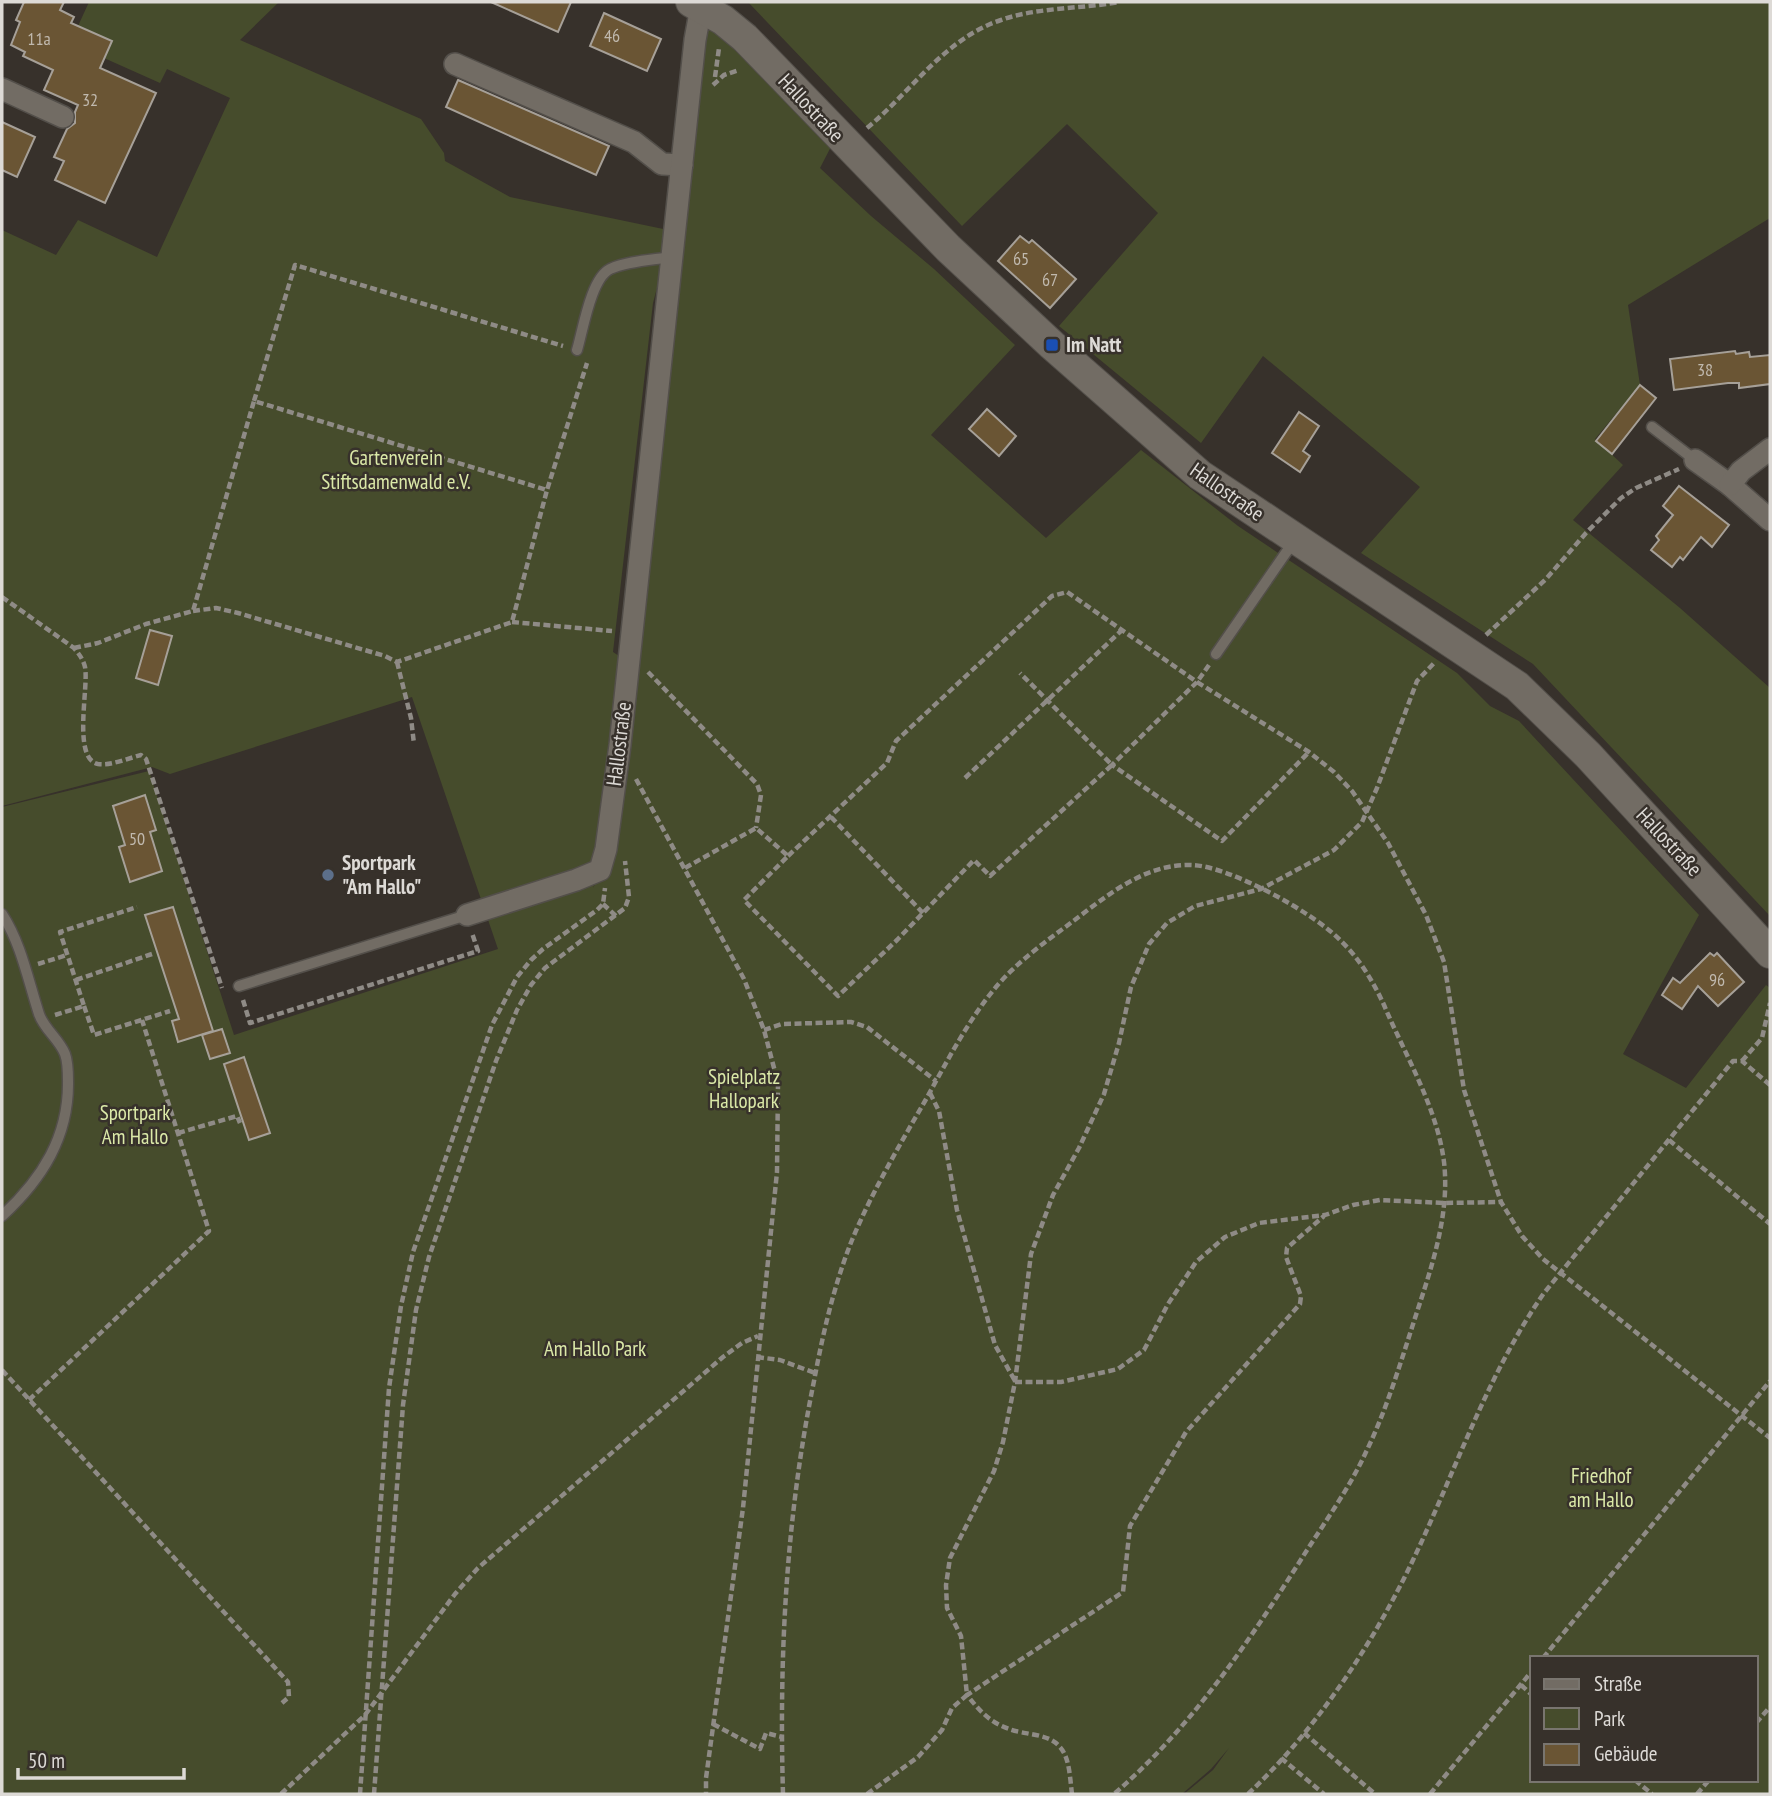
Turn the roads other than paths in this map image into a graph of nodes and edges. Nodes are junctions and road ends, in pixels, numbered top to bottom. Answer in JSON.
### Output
{"nodes":[{"id":1,"x":696,"y":4,"type":"edge"},
{"id":2,"x":455,"y":64,"type":"dead end"},
{"id":3,"x":2,"y":89,"type":"edge"},
{"id":4,"x":63,"y":117,"type":"dead end"},
{"id":5,"x":682,"y":165,"type":"junction"},
{"id":6,"x":671,"y":257,"type":"junction"},
{"id":7,"x":577,"y":350,"type":"road end"},
{"id":8,"x":1652,"y":427,"type":"dead end"},
{"id":9,"x":1770,"y":449,"type":"edge"},
{"id":10,"x":1695,"y":460,"type":"joint"},
{"id":11,"x":1730,"y":485,"type":"junction"},
{"id":12,"x":1770,"y":520,"type":"edge"},
{"id":13,"x":1296,"y":538,"type":"junction"},
{"id":14,"x":1216,"y":654,"type":"road end"},
{"id":15,"x":2,"y":914,"type":"edge"},
{"id":16,"x":467,"y":915,"type":"joint"},
{"id":17,"x":1770,"y":953,"type":"edge"},
{"id":18,"x":239,"y":986,"type":"road end"},
{"id":19,"x":2,"y":1216,"type":"edge"}],
"edges":[{"from":1,"to":5,"type":"street","name":"Hallostraße"},
{"from":1,"to":13,"type":"main road","name":"Hallostraße"},
{"from":2,"to":5,"type":"street"},
{"from":3,"to":4,"type":"street"},
{"from":5,"to":6,"type":"street","name":"Hallostraße"},
{"from":6,"to":7,"type":"lane"},
{"from":6,"to":16,"type":"street","name":"Hallostraße"},
{"from":8,"to":10,"type":"lane"},
{"from":9,"to":11,"type":"street"},
{"from":10,"to":11,"type":"street"},
{"from":11,"to":12,"type":"street"},
{"from":13,"to":14,"type":"lane"},
{"from":13,"to":17,"type":"main road","name":"Hallostraße"},
{"from":15,"to":19,"type":"lane"},
{"from":16,"to":18,"type":"lane"}]}
